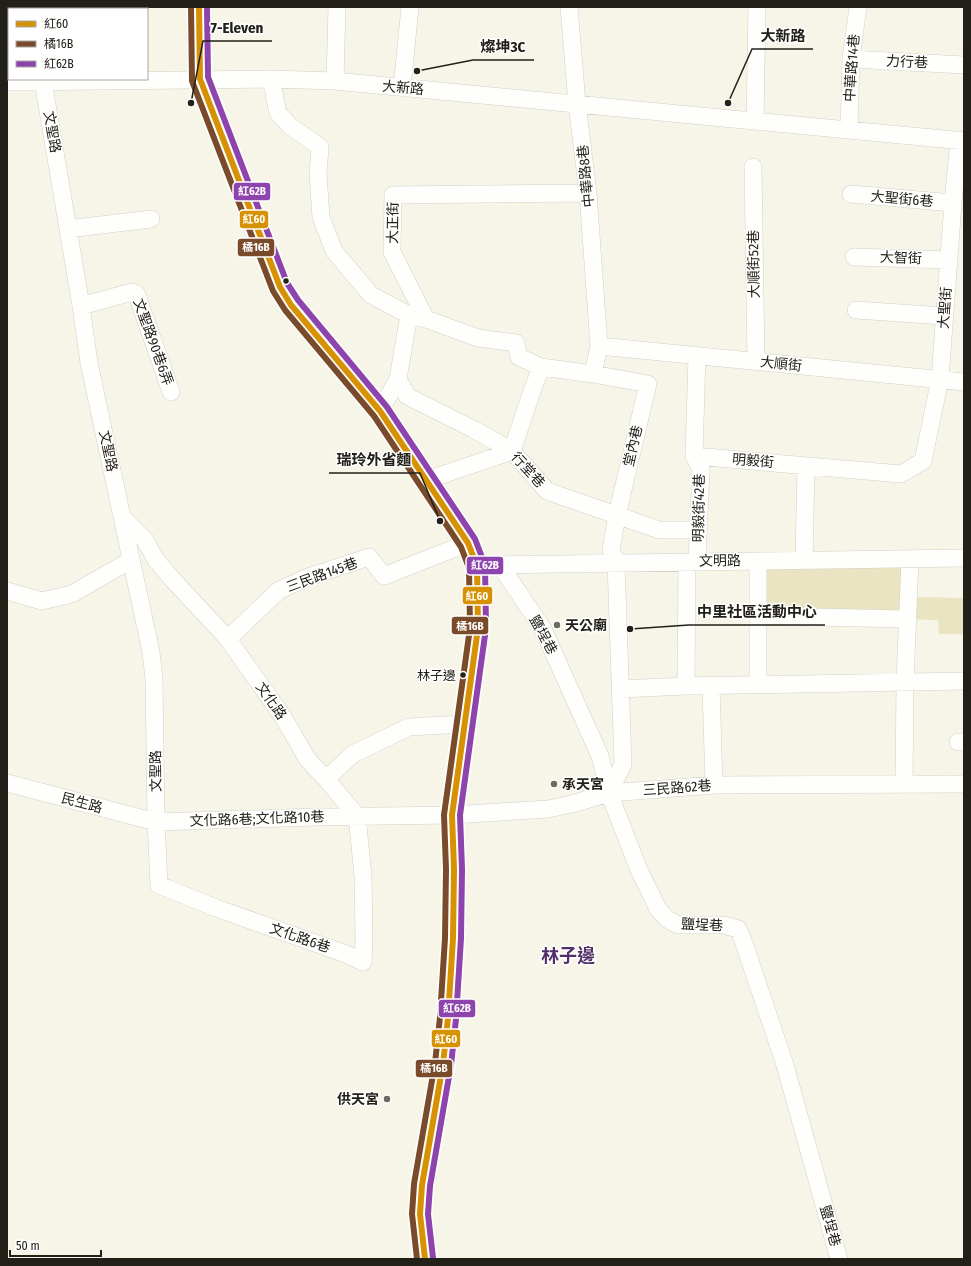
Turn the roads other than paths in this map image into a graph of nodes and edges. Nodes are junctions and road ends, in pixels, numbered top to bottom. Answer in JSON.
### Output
{"nodes":[{"id":1,"x":199,"y":7,"type":"edge"},
{"id":2,"x":337,"y":7,"type":"edge"},
{"id":3,"x":410,"y":7,"type":"edge"},
{"id":4,"x":569,"y":7,"type":"edge"},
{"id":5,"x":757,"y":7,"type":"edge"},
{"id":6,"x":858,"y":7,"type":"edge"},
{"id":7,"x":851,"y":59,"type":"junction"},
{"id":8,"x":964,"y":65,"type":"edge"},
{"id":9,"x":271,"y":79,"type":"junction"},
{"id":10,"x":200,"y":80,"type":"junction"},
{"id":11,"x":36,"y":81,"type":"edge"},
{"id":12,"x":7,"y":82,"type":"edge"},
{"id":13,"x":335,"y":82,"type":"junction"},
{"id":14,"x":402,"y":88,"type":"junction"},
{"id":15,"x":577,"y":104,"type":"junction"},
{"id":16,"x":755,"y":121,"type":"junction"},
{"id":17,"x":849,"y":130,"type":"junction"},
{"id":18,"x":962,"y":141,"type":"edge"},
{"id":19,"x":753,"y":167,"type":"dead end"},
{"id":20,"x":588,"y":193,"type":"junction"},
{"id":21,"x":851,"y":194,"type":"dead end"},
{"id":22,"x":953,"y":203,"type":"junction"},
{"id":23,"x":151,"y":219,"type":"dead end"},
{"id":24,"x":68,"y":230,"type":"junction"},
{"id":25,"x":854,"y":257,"type":"dead end"},
{"id":26,"x":949,"y":260,"type":"junction"},
{"id":27,"x":81,"y":306,"type":"junction"},
{"id":28,"x":856,"y":310,"type":"dead end"},
{"id":29,"x":408,"y":315,"type":"junction"},
{"id":30,"x":944,"y":316,"type":"junction"},
{"id":31,"x":426,"y":319,"type":"junction"},
{"id":32,"x":599,"y":346,"type":"junction"},
{"id":33,"x":697,"y":356,"type":"junction"},
{"id":34,"x":756,"y":361,"type":"junction"},
{"id":35,"x":541,"y":367,"type":"junction"},
{"id":36,"x":592,"y":374,"type":"junction"},
{"id":37,"x":398,"y":379,"type":"junction"},
{"id":38,"x":940,"y":379,"type":"junction"},
{"id":39,"x":964,"y":382,"type":"edge"},
{"id":40,"x":170,"y":392,"type":"dead end"},
{"id":41,"x":380,"y":412,"type":"junction"},
{"id":42,"x":512,"y":451,"type":"junction"},
{"id":43,"x":694,"y":456,"type":"junction"},
{"id":44,"x":806,"y":466,"type":"junction"},
{"id":45,"x":911,"y":468,"type":"joint"},
{"id":46,"x":427,"y":480,"type":"junction"},
{"id":47,"x":617,"y":515,"type":"junction"},
{"id":48,"x":122,"y":516,"type":"junction"},
{"id":49,"x":698,"y":530,"type":"junction"},
{"id":50,"x":468,"y":543,"type":"junction"},
{"id":51,"x":964,"y":558,"type":"edge"},
{"id":52,"x":910,"y":559,"type":"junction"},
{"id":53,"x":131,"y":560,"type":"junction"},
{"id":54,"x":804,"y":560,"type":"junction"},
{"id":55,"x":758,"y":561,"type":"junction"},
{"id":56,"x":692,"y":562,"type":"junction"},
{"id":57,"x":616,"y":563,"type":"junction"},
{"id":58,"x":500,"y":565,"type":"junction"},
{"id":59,"x":476,"y":566,"type":"junction"},
{"id":60,"x":7,"y":591,"type":"edge"},
{"id":61,"x":758,"y":616,"type":"junction"},
{"id":62,"x":908,"y":619,"type":"junction"},
{"id":63,"x":228,"y":639,"type":"junction"},
{"id":64,"x":964,"y":681,"type":"edge"},
{"id":65,"x":905,"y":682,"type":"junction"},
{"id":66,"x":758,"y":685,"type":"junction"},
{"id":67,"x":686,"y":686,"type":"junction"},
{"id":68,"x":711,"y":686,"type":"junction"},
{"id":69,"x":620,"y":689,"type":"junction"},
{"id":70,"x":464,"y":724,"type":"junction"},
{"id":71,"x":326,"y":779,"type":"junction"},
{"id":72,"x":7,"y":783,"type":"edge"},
{"id":73,"x":904,"y":784,"type":"junction"},
{"id":74,"x":964,"y":784,"type":"edge"},
{"id":75,"x":714,"y":785,"type":"junction"},
{"id":76,"x":609,"y":793,"type":"junction"},
{"id":77,"x":452,"y":814,"type":"junction"},
{"id":78,"x":357,"y":816,"type":"junction"},
{"id":79,"x":156,"y":822,"type":"junction"},
{"id":80,"x":425,"y":1259,"type":"edge"},
{"id":81,"x":839,"y":1259,"type":"edge"}],
"edges":[{"from":1,"to":10,"type":"main road"},
{"from":2,"to":13,"type":"street"},
{"from":3,"to":14,"type":"street"},
{"from":4,"to":15,"type":"street","name":"中華路8巷"},
{"from":5,"to":16,"type":"street"},
{"from":6,"to":7,"type":"street","name":"中華路14巷"},
{"from":7,"to":8,"type":"street","name":"力行巷"},
{"from":7,"to":17,"type":"street","name":"中華路14巷"},
{"from":9,"to":10,"type":"street","name":"大新路"},
{"from":9,"to":13,"type":"street","name":"大新路"},
{"from":9,"to":29,"type":"street"},
{"from":10,"to":11,"type":"street","name":"大新路"},
{"from":10,"to":41,"type":"main road"},
{"from":11,"to":12,"type":"street","name":"大新路"},
{"from":11,"to":24,"type":"street","name":"文聖路"},
{"from":13,"to":14,"type":"street","name":"大新路"},
{"from":14,"to":15,"type":"street","name":"大新路"},
{"from":15,"to":16,"type":"street","name":"大新路"},
{"from":15,"to":20,"type":"street","name":"中華路8巷"},
{"from":16,"to":17,"type":"street","name":"大新路"},
{"from":17,"to":18,"type":"street","name":"大新路"},
{"from":18,"to":22,"type":"street","name":"大聖街"},
{"from":19,"to":34,"type":"street","name":"大順街52巷"},
{"from":20,"to":31,"type":"street","name":"大正街"},
{"from":20,"to":32,"type":"street","name":"中華路8巷"},
{"from":21,"to":22,"type":"street","name":"大聖街6巷"},
{"from":22,"to":26,"type":"street","name":"大聖街"},
{"from":23,"to":24,"type":"street"},
{"from":24,"to":27,"type":"street","name":"文聖路"},
{"from":25,"to":26,"type":"street","name":"大智街"},
{"from":26,"to":30,"type":"street","name":"大聖街"},
{"from":27,"to":40,"type":"street","name":"文聖路90巷6弄"},
{"from":27,"to":48,"type":"street","name":"文聖路"},
{"from":28,"to":30,"type":"street"},
{"from":29,"to":31,"type":"street"},
{"from":29,"to":37,"type":"street"},
{"from":30,"to":38,"type":"street","name":"大聖街"},
{"from":31,"to":35,"type":"street"},
{"from":32,"to":33,"type":"street","name":"大順街"},
{"from":32,"to":36,"type":"street","name":"中華路8巷"},
{"from":33,"to":34,"type":"street","name":"大順街"},
{"from":33,"to":43,"type":"street"},
{"from":34,"to":38,"type":"street","name":"大順街"},
{"from":35,"to":36,"type":"street"},
{"from":35,"to":42,"type":"street"},
{"from":36,"to":47,"type":"street","name":"堂內巷"},
{"from":37,"to":41,"type":"street"},
{"from":37,"to":42,"type":"street","name":"行堂巷"},
{"from":38,"to":39,"type":"street","name":"大順街"},
{"from":38,"to":45,"type":"street","name":"大聖街"},
{"from":41,"to":46,"type":"main road"},
{"from":42,"to":46,"type":"street"},
{"from":42,"to":47,"type":"street","name":"行堂巷"},
{"from":43,"to":44,"type":"street","name":"明毅街"},
{"from":43,"to":49,"type":"street","name":"明毅街42巷"},
{"from":44,"to":45,"type":"street","name":"明毅街"},
{"from":44,"to":54,"type":"street"},
{"from":46,"to":50,"type":"main road"},
{"from":47,"to":49,"type":"street","name":"行堂巷"},
{"from":47,"to":57,"type":"street","name":"堂內巷"},
{"from":48,"to":53,"type":"street","name":"文聖路"},
{"from":48,"to":63,"type":"street","name":"文化路"},
{"from":49,"to":56,"type":"street","name":"明毅街42巷"},
{"from":50,"to":59,"type":"main road"},
{"from":50,"to":63,"type":"street","name":"三民路145巷"},
{"from":51,"to":52,"type":"street","name":"文明路"},
{"from":52,"to":54,"type":"street","name":"文明路"},
{"from":52,"to":62,"type":"street"},
{"from":53,"to":60,"type":"street"},
{"from":53,"to":79,"type":"street","name":"文聖路"},
{"from":54,"to":55,"type":"street","name":"文明路"},
{"from":55,"to":56,"type":"street","name":"文明路"},
{"from":55,"to":61,"type":"street"},
{"from":56,"to":57,"type":"street","name":"文明路"},
{"from":56,"to":67,"type":"street","name":"明毅街42巷"},
{"from":57,"to":58,"type":"street","name":"文明路"},
{"from":57,"to":69,"type":"street","name":"堂內巷"},
{"from":58,"to":59,"type":"street","name":"文明路"},
{"from":58,"to":76,"type":"street","name":"鹽埕巷"},
{"from":59,"to":70,"type":"main road"},
{"from":61,"to":62,"type":"street"},
{"from":61,"to":66,"type":"street"},
{"from":62,"to":65,"type":"street"},
{"from":63,"to":71,"type":"street","name":"文化路"},
{"from":64,"to":65,"type":"street"},
{"from":65,"to":66,"type":"street"},
{"from":65,"to":73,"type":"street"},
{"from":66,"to":68,"type":"street"},
{"from":67,"to":68,"type":"street"},
{"from":67,"to":69,"type":"street"},
{"from":68,"to":75,"type":"street"},
{"from":69,"to":76,"type":"street","name":"堂內巷"},
{"from":70,"to":71,"type":"street"},
{"from":70,"to":77,"type":"main road"},
{"from":71,"to":78,"type":"street","name":"文化路"},
{"from":72,"to":79,"type":"street","name":"民生路"},
{"from":73,"to":74,"type":"street","name":"三民路62巷"},
{"from":73,"to":75,"type":"street","name":"三民路62巷"},
{"from":75,"to":76,"type":"street","name":"三民路62巷"},
{"from":76,"to":77,"type":"street","name":"三民路62巷"},
{"from":76,"to":81,"type":"street","name":"鹽埕巷"},
{"from":77,"to":78,"type":"street"},
{"from":77,"to":80,"type":"main road"},
{"from":78,"to":79,"type":"street","name":"文化路6巷;文化路10巷"},
{"from":78,"to":79,"type":"street","name":"文化路6巷"}]}
